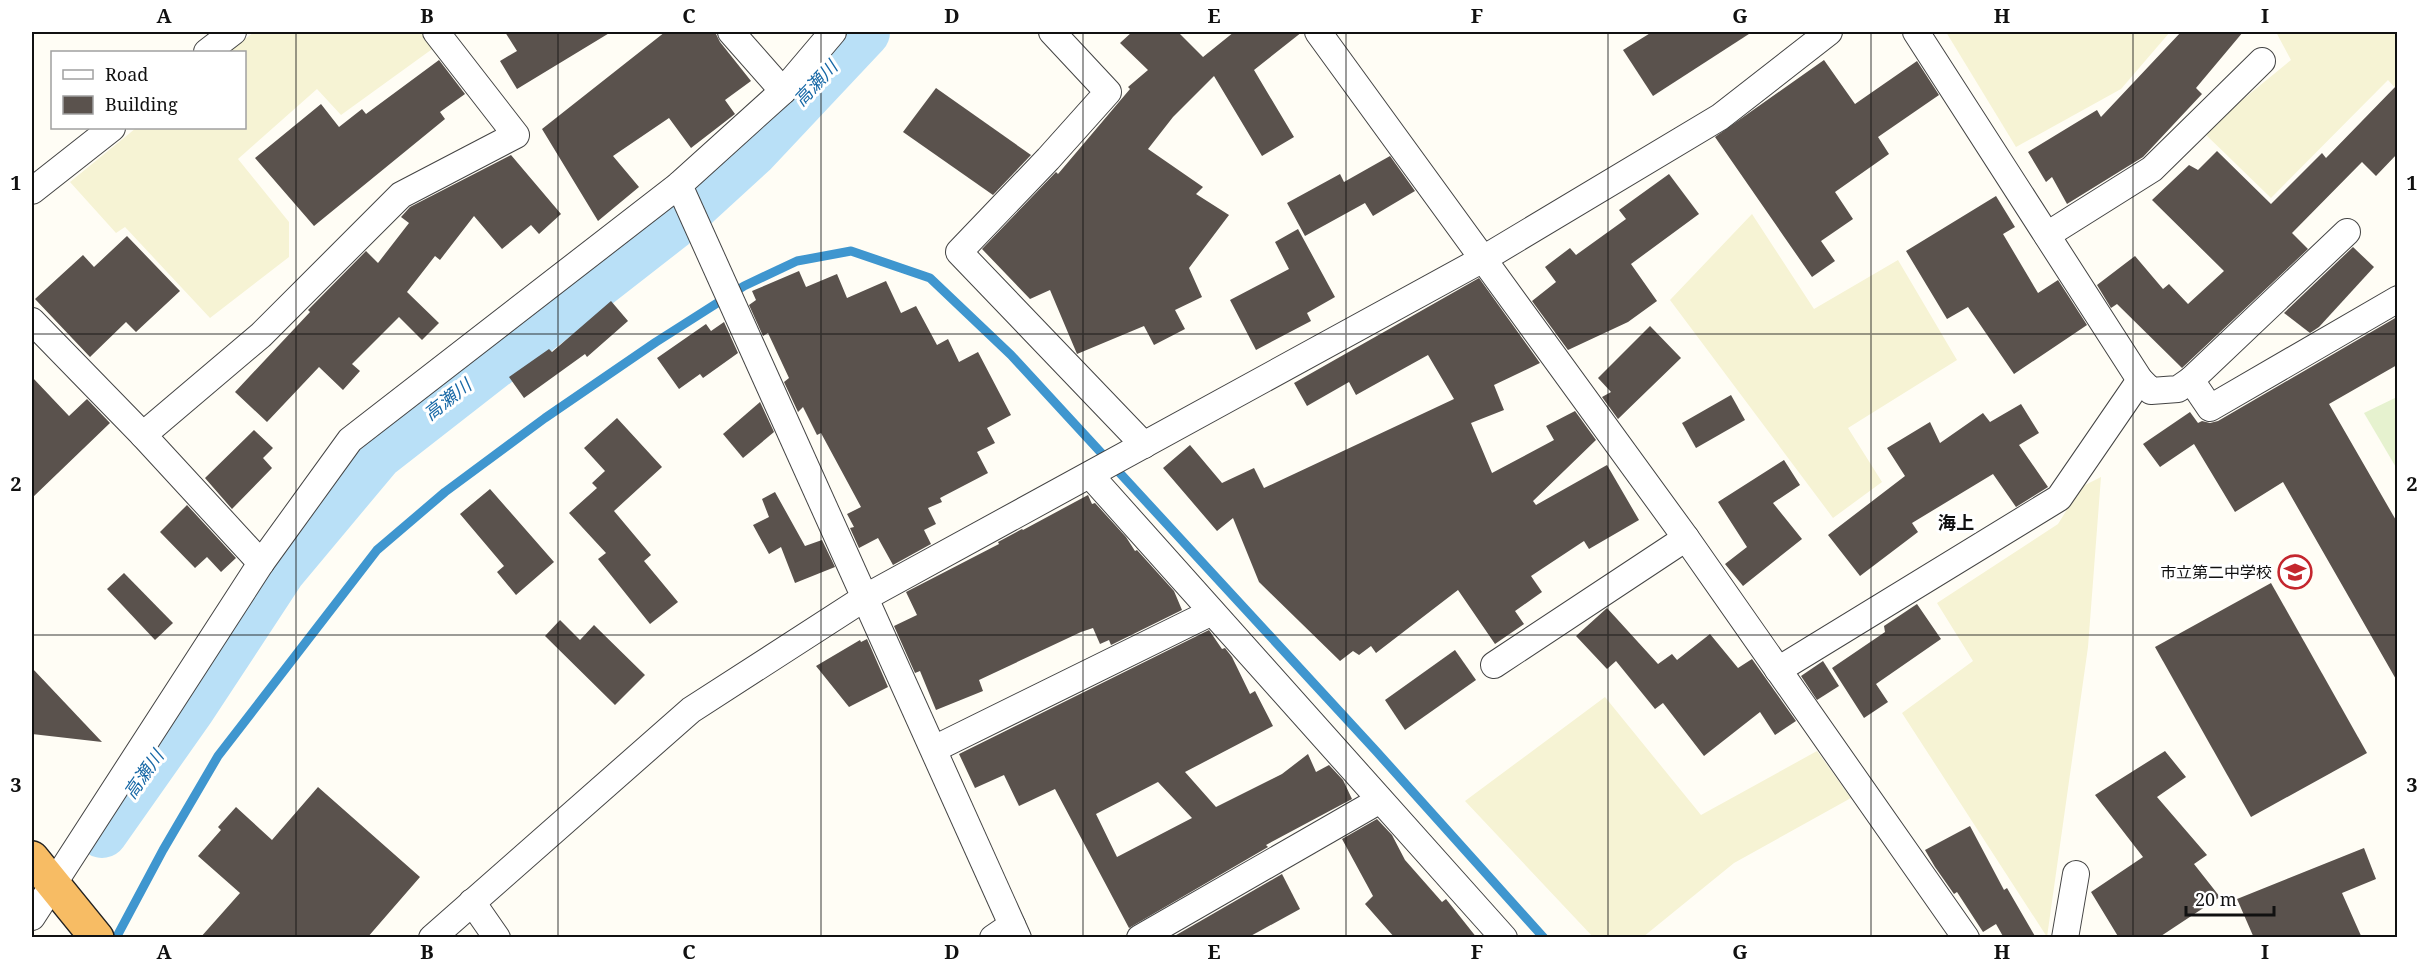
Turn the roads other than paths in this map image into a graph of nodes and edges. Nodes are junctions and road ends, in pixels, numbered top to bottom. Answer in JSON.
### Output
{"nodes":[{"id":1,"x":233,"y":32,"type":"edge"},
{"id":2,"x":436,"y":32,"type":"edge"},
{"id":3,"x":731,"y":32,"type":"edge"},
{"id":4,"x":833,"y":32,"type":"edge"},
{"id":5,"x":1052,"y":32,"type":"edge"},
{"id":6,"x":1318,"y":32,"type":"edge"},
{"id":7,"x":1829,"y":32,"type":"edge"},
{"id":8,"x":1916,"y":32,"type":"edge"},
{"id":9,"x":208,"y":51,"type":"edge"},
{"id":10,"x":2262,"y":61,"type":"dead end"},
{"id":11,"x":783,"y":91,"type":"junction"},
{"id":12,"x":111,"y":129,"type":"edge"},
{"id":13,"x":679,"y":185,"type":"junction"},
{"id":14,"x":32,"y":191,"type":"edge"},
{"id":15,"x":2347,"y":232,"type":"dead end"},
{"id":16,"x":2047,"y":235,"type":"junction"},
{"id":17,"x":1483,"y":259,"type":"junction"},
{"id":18,"x":2397,"y":298,"type":"edge"},
{"id":19,"x":32,"y":321,"type":"edge"},
{"id":20,"x":2140,"y":380,"type":"junction"},
{"id":21,"x":2191,"y":380,"type":"junction"},
{"id":22,"x":143,"y":435,"type":"junction"},
{"id":23,"x":1144,"y":445,"type":"junction"},
{"id":24,"x":1090,"y":475,"type":"junction"},
{"id":25,"x":1686,"y":538,"type":"junction"},
{"id":26,"x":261,"y":563,"type":"junction"},
{"id":27,"x":866,"y":597,"type":"junction"},
{"id":28,"x":1212,"y":612,"type":"junction"},
{"id":29,"x":1494,"y":665,"type":"dead end"},
{"id":30,"x":1779,"y":670,"type":"junction"},
{"id":31,"x":934,"y":749,"type":"junction"},
{"id":32,"x":1380,"y":800,"type":"junction"},
{"id":33,"x":32,"y":858,"type":"edge"},
{"id":34,"x":2076,"y":874,"type":"dead end"},
{"id":35,"x":53,"y":882,"type":"junction"},
{"id":36,"x":472,"y":902,"type":"junction"},
{"id":37,"x":32,"y":917,"type":"edge"},
{"id":38,"x":92,"y":931,"type":"edge"},
{"id":39,"x":1008,"y":933,"type":"edge"},
{"id":40,"x":432,"y":938,"type":"edge"},
{"id":41,"x":497,"y":938,"type":"edge"},
{"id":42,"x":1140,"y":938,"type":"edge"},
{"id":43,"x":1504,"y":938,"type":"edge"},
{"id":44,"x":1966,"y":938,"type":"edge"},
{"id":45,"x":2065,"y":938,"type":"edge"}],
"edges":[{"from":1,"to":9,"type":"street"},
{"from":2,"to":22,"type":"street"},
{"from":3,"to":11,"type":"street"},
{"from":4,"to":11,"type":"street"},
{"from":5,"to":23,"type":"street"},
{"from":6,"to":17,"type":"street"},
{"from":7,"to":17,"type":"street"},
{"from":8,"to":16,"type":"street"},
{"from":10,"to":16,"type":"street"},
{"from":11,"to":13,"type":"street"},
{"from":12,"to":14,"type":"street"},
{"from":13,"to":26,"type":"street"},
{"from":13,"to":27,"type":"street"},
{"from":15,"to":21,"type":"street"},
{"from":16,"to":20,"type":"street"},
{"from":17,"to":23,"type":"street"},
{"from":17,"to":25,"type":"street"},
{"from":18,"to":21,"type":"street"},
{"from":19,"to":22,"type":"street"},
{"from":20,"to":21,"type":"street"},
{"from":20,"to":30,"type":"street"},
{"from":22,"to":26,"type":"street"},
{"from":23,"to":24,"type":"street"},
{"from":24,"to":27,"type":"street"},
{"from":24,"to":28,"type":"street"},
{"from":25,"to":29,"type":"street"},
{"from":25,"to":30,"type":"street"},
{"from":26,"to":35,"type":"street"},
{"from":27,"to":31,"type":"street"},
{"from":27,"to":36,"type":"street"},
{"from":28,"to":31,"type":"street"},
{"from":28,"to":32,"type":"street"},
{"from":30,"to":44,"type":"street"},
{"from":31,"to":39,"type":"street"},
{"from":32,"to":42,"type":"street"},
{"from":32,"to":43,"type":"street"},
{"from":33,"to":35,"type":"highway"},
{"from":34,"to":45,"type":"street"},
{"from":35,"to":37,"type":"street"},
{"from":35,"to":38,"type":"highway"},
{"from":36,"to":40,"type":"street"},
{"from":36,"to":41,"type":"street"}]}
